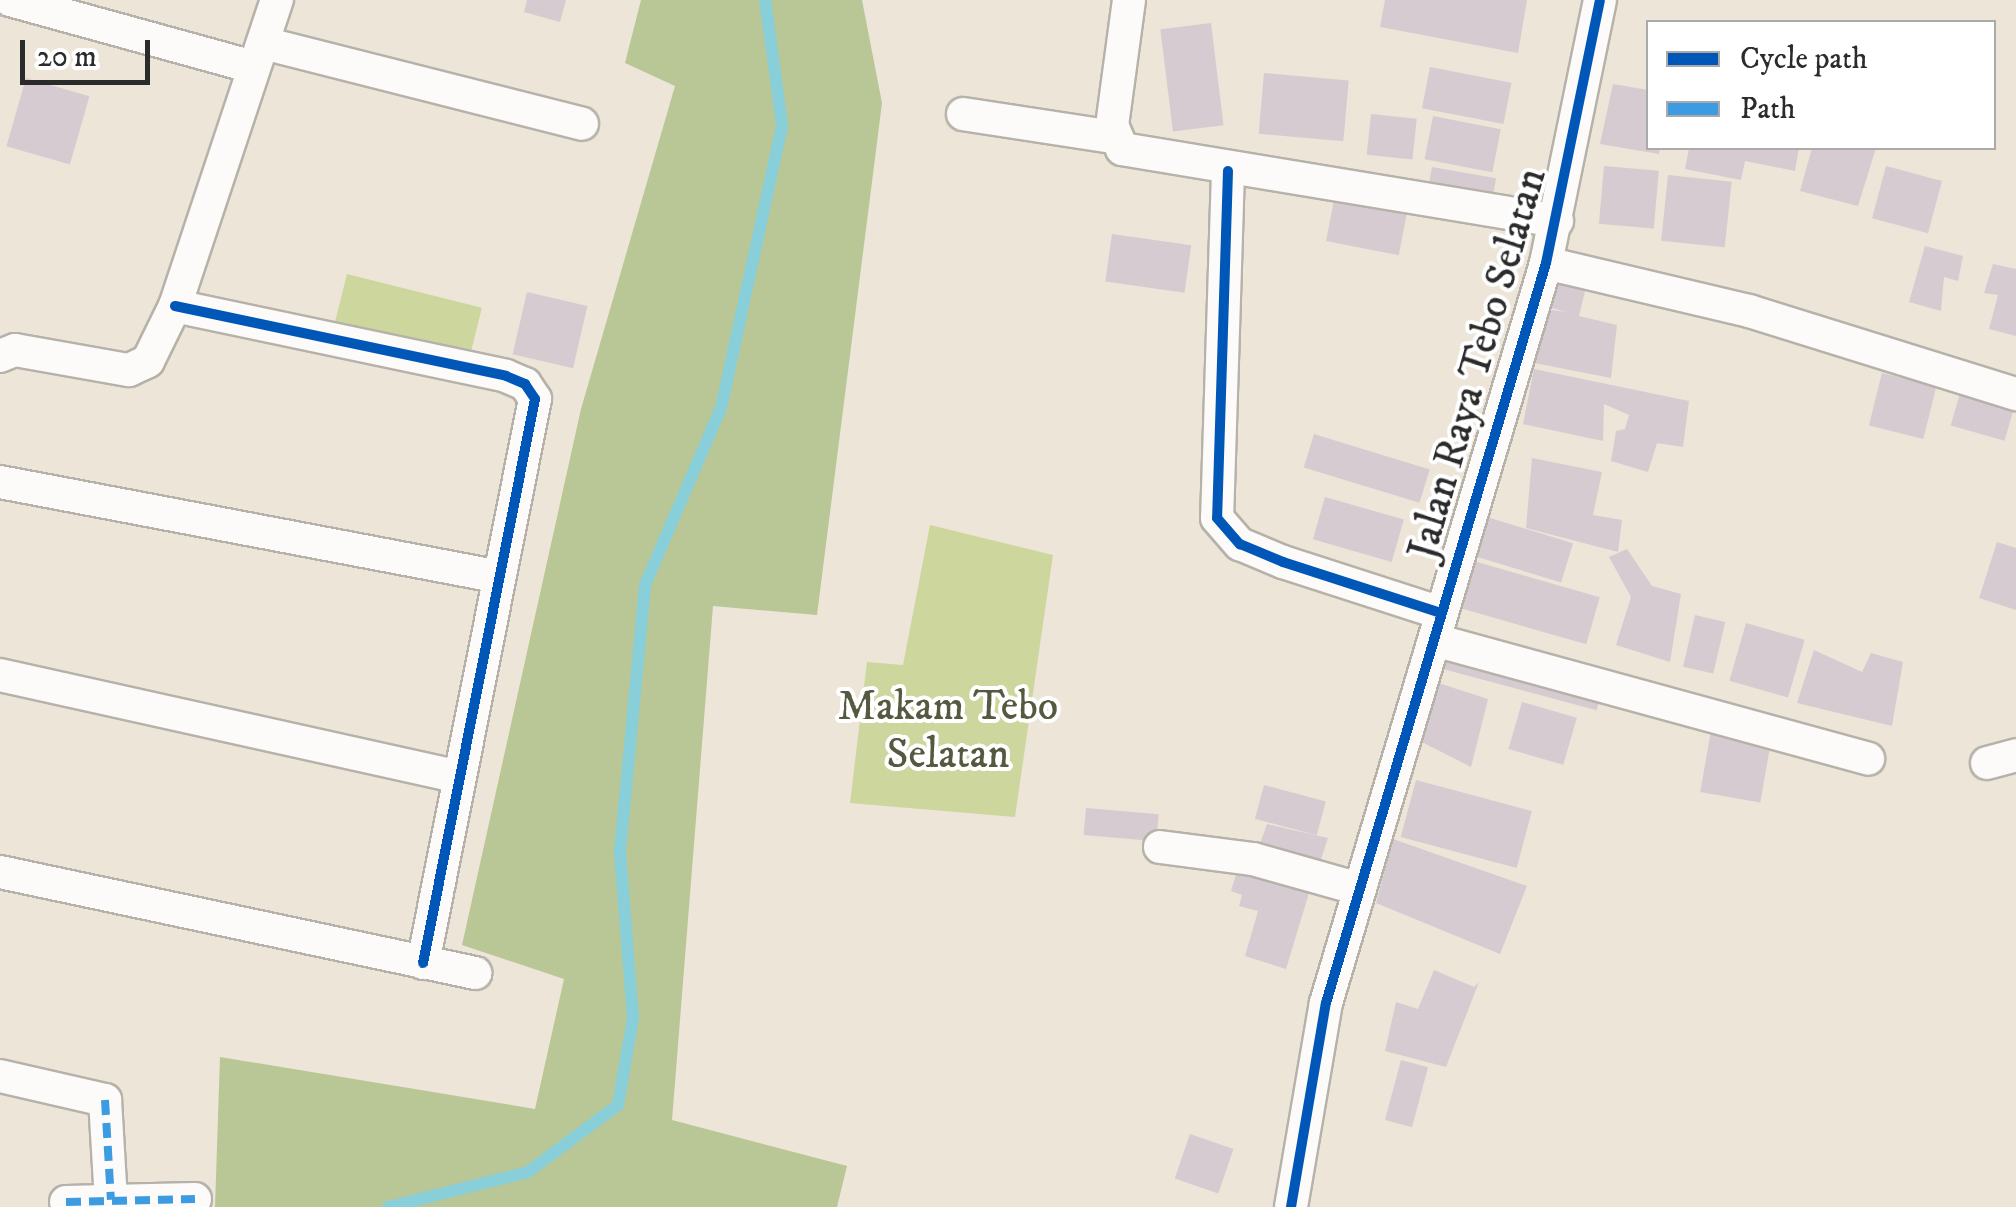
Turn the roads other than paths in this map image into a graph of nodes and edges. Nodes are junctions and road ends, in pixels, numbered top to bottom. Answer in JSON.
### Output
{"nodes":[{"id":1,"x":11,"y":0,"type":"edge"},
{"id":2,"x":276,"y":0,"type":"edge"},
{"id":3,"x":1129,"y":0,"type":"edge"},
{"id":4,"x":1600,"y":0,"type":"edge"},
{"id":5,"x":258,"y":55,"type":"junction"},
{"id":6,"x":963,"y":114,"type":"dead end"},
{"id":7,"x":582,"y":124,"type":"dead end"},
{"id":8,"x":1114,"y":138,"type":"junction"},
{"id":9,"x":1228,"y":171,"type":"junction"},
{"id":10,"x":1557,"y":221,"type":"junction"},
{"id":11,"x":1546,"y":263,"type":"junction"},
{"id":12,"x":175,"y":306,"type":"junction"},
{"id":13,"x":0,"y":356,"type":"edge"},
{"id":14,"x":2016,"y":394,"type":"edge"},
{"id":15,"x":0,"y":482,"type":"edge"},
{"id":16,"x":495,"y":576,"type":"junction"},
{"id":17,"x":1440,"y":627,"type":"junction"},
{"id":18,"x":0,"y":675,"type":"edge"},
{"id":19,"x":1868,"y":759,"type":"dead end"},
{"id":20,"x":456,"y":776,"type":"junction"},
{"id":21,"x":1160,"y":847,"type":"dead end"},
{"id":22,"x":0,"y":872,"type":"edge"},
{"id":23,"x":1360,"y":889,"type":"junction"},
{"id":24,"x":423,"y":963,"type":"junction"},
{"id":25,"x":475,"y":972,"type":"dead end"},
{"id":26,"x":0,"y":1076,"type":"edge"},
{"id":27,"x":195,"y":1199,"type":"dead end"},
{"id":28,"x":111,"y":1200,"type":"junction"},
{"id":29,"x":66,"y":1202,"type":"dead end"},
{"id":30,"x":1291,"y":1207,"type":"edge"}],
"edges":[{"from":1,"to":5,"type":"street"},
{"from":2,"to":5,"type":"street"},
{"from":3,"to":8,"type":"street"},
{"from":4,"to":10,"type":"street","name":"Jalan Raya Tebo Selatan"},
{"from":5,"to":7,"type":"street"},
{"from":5,"to":12,"type":"street"},
{"from":6,"to":8,"type":"street"},
{"from":8,"to":9,"type":"street"},
{"from":9,"to":10,"type":"street"},
{"from":9,"to":17,"type":"street"},
{"from":10,"to":11,"type":"street","name":"Jalan Raya Tebo Selatan"},
{"from":11,"to":14,"type":"street","name":"Jalan Raya Tebo Selatan"},
{"from":11,"to":17,"type":"street","name":"Jalan Raya Tebo Selatan"},
{"from":12,"to":13,"type":"street"},
{"from":12,"to":16,"type":"street"},
{"from":15,"to":16,"type":"street"},
{"from":16,"to":20,"type":"street"},
{"from":17,"to":19,"type":"street"},
{"from":17,"to":23,"type":"street","name":"Jalan Raya Tebo Selatan"},
{"from":18,"to":20,"type":"street"},
{"from":20,"to":24,"type":"street"},
{"from":21,"to":23,"type":"street"},
{"from":22,"to":24,"type":"street"},
{"from":23,"to":30,"type":"street","name":"Jalan Raya Tebo Selatan"},
{"from":24,"to":25,"type":"street"},
{"from":26,"to":28,"type":"street"},
{"from":27,"to":28,"type":"street"},
{"from":28,"to":29,"type":"street"}]}
